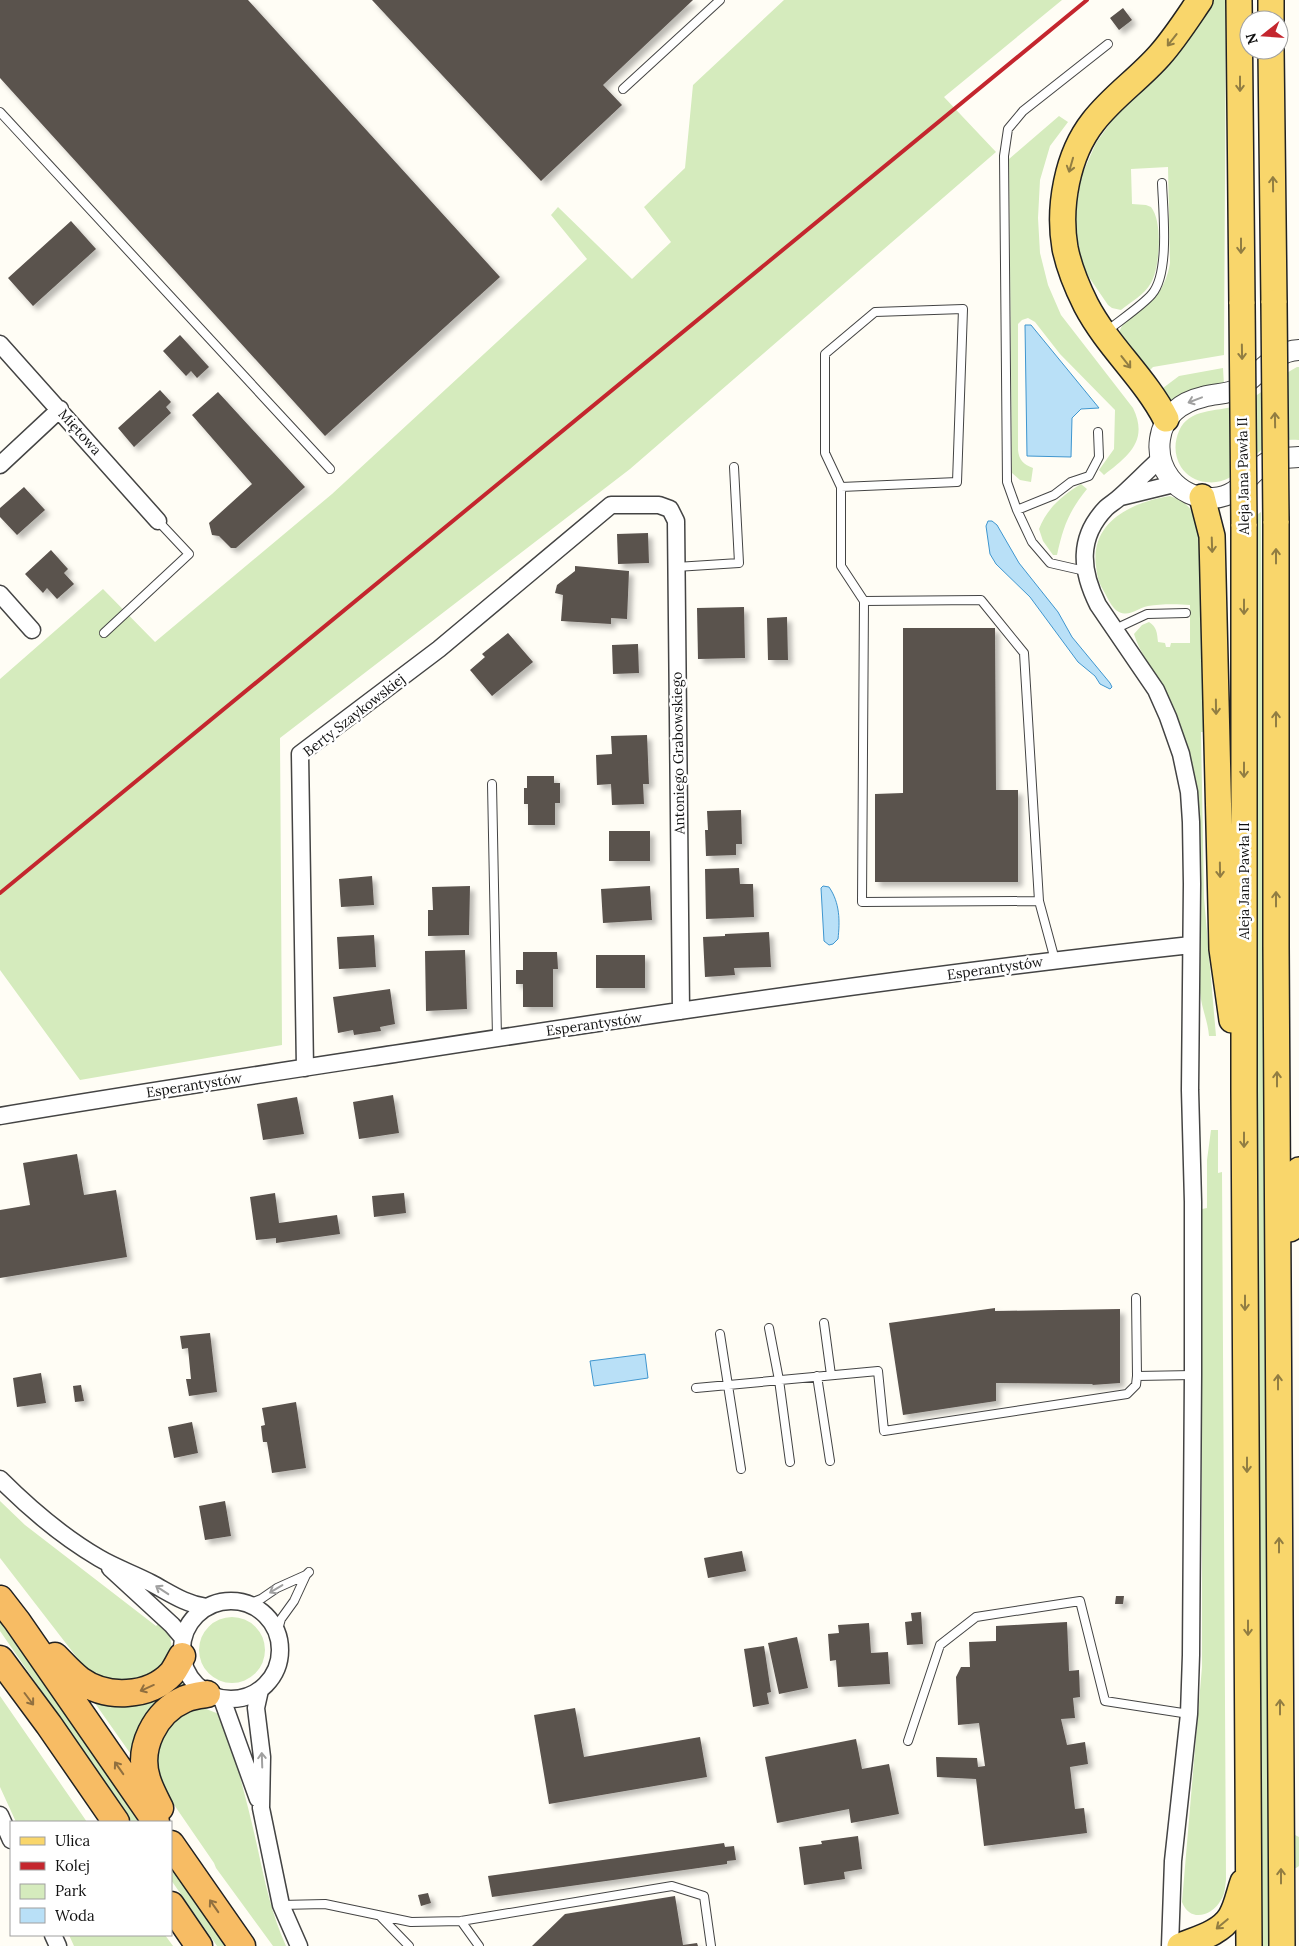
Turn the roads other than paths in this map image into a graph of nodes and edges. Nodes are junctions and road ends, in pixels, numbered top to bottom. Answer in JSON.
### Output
{"nodes":[{"id":1,"x":720,"y":0,"type":"edge"},
{"id":2,"x":1200,"y":0,"type":"edge"},
{"id":3,"x":1239,"y":0,"type":"edge"},
{"id":4,"x":1108,"y":44,"type":"dead end"},
{"id":5,"x":1271,"y":60,"type":"edge"},
{"id":6,"x":623,"y":89,"type":"dead end"},
{"id":7,"x":0,"y":112,"type":"edge"},
{"id":8,"x":1162,"y":183,"type":"dead end"},
{"id":9,"x":1103,"y":334,"type":"junction"},
{"id":10,"x":0,"y":344,"type":"edge"},
{"id":11,"x":1299,"y":350,"type":"edge"},
{"id":12,"x":60,"y":409,"type":"junction"},
{"id":13,"x":1166,"y":420,"type":"junction"},
{"id":14,"x":1098,"y":432,"type":"dead end"},
{"id":15,"x":1299,"y":457,"type":"edge"},
{"id":16,"x":1160,"y":459,"type":"junction"},
{"id":17,"x":0,"y":464,"type":"edge"},
{"id":18,"x":734,"y":467,"type":"dead end"},
{"id":19,"x":330,"y":469,"type":"dead end"},
{"id":20,"x":1174,"y":484,"type":"junction"},
{"id":21,"x":841,"y":487,"type":"junction"},
{"id":22,"x":1202,"y":497,"type":"junction"},
{"id":23,"x":1119,"y":498,"type":"junction"},
{"id":24,"x":659,"y":504,"type":"joint"},
{"id":25,"x":1017,"y":510,"type":"junction"},
{"id":26,"x":158,"y":521,"type":"joint"},
{"id":27,"x":676,"y":567,"type":"junction"},
{"id":28,"x":1085,"y":571,"type":"junction"},
{"id":29,"x":0,"y":594,"type":"edge"},
{"id":30,"x":864,"y":601,"type":"junction"},
{"id":31,"x":1186,"y":613,"type":"dead end"},
{"id":32,"x":32,"y":630,"type":"dead end"},
{"id":33,"x":1115,"y":630,"type":"junction"},
{"id":34,"x":104,"y":633,"type":"dead end"},
{"id":35,"x":492,"y":784,"type":"dead end"},
{"id":36,"x":1040,"y":901,"type":"junction"},
{"id":37,"x":1190,"y":945,"type":"junction"},
{"id":38,"x":1056,"y":960,"type":"junction"},
{"id":39,"x":681,"y":1011,"type":"junction"},
{"id":40,"x":497,"y":1038,"type":"junction"},
{"id":41,"x":305,"y":1068,"type":"junction"},
{"id":42,"x":1244,"y":1092,"type":"junction"},
{"id":43,"x":0,"y":1116,"type":"edge"},
{"id":44,"x":1299,"y":1170,"type":"edge"},
{"id":45,"x":1136,"y":1298,"type":"dead end"},
{"id":46,"x":1278,"y":1303,"type":"junction"},
{"id":47,"x":824,"y":1324,"type":"dead end"},
{"id":48,"x":769,"y":1328,"type":"dead end"},
{"id":49,"x":720,"y":1334,"type":"dead end"},
{"id":50,"x":832,"y":1375,"type":"junction"},
{"id":51,"x":1193,"y":1375,"type":"junction"},
{"id":52,"x":817,"y":1376,"type":"junction"},
{"id":53,"x":1136,"y":1376,"type":"junction"},
{"id":54,"x":779,"y":1380,"type":"junction"},
{"id":55,"x":729,"y":1385,"type":"junction"},
{"id":56,"x":696,"y":1388,"type":"dead end"},
{"id":57,"x":830,"y":1460,"type":"dead end"},
{"id":58,"x":790,"y":1462,"type":"dead end"},
{"id":59,"x":741,"y":1470,"type":"dead end"},
{"id":60,"x":0,"y":1479,"type":"edge"},
{"id":61,"x":99,"y":1558,"type":"junction"},
{"id":62,"x":0,"y":1599,"type":"edge"},
{"id":63,"x":248,"y":1604,"type":"junction"},
{"id":64,"x":206,"y":1607,"type":"junction"},
{"id":65,"x":17,"y":1621,"type":"junction"},
{"id":66,"x":277,"y":1633,"type":"junction"},
{"id":67,"x":183,"y":1647,"type":"junction"},
{"id":68,"x":0,"y":1660,"type":"edge"},
{"id":69,"x":260,"y":1690,"type":"junction"},
{"id":70,"x":215,"y":1696,"type":"junction"},
{"id":71,"x":1189,"y":1714,"type":"junction"},
{"id":72,"x":908,"y":1742,"type":"dead end"},
{"id":73,"x":1280,"y":1756,"type":"junction"},
{"id":74,"x":261,"y":1808,"type":"junction"},
{"id":75,"x":1299,"y":1809,"type":"edge"},
{"id":76,"x":0,"y":1815,"type":"edge"},
{"id":77,"x":115,"y":1821,"type":"edge"},
{"id":78,"x":155,"y":1821,"type":"edge"},
{"id":79,"x":166,"y":1821,"type":"edge"},
{"id":80,"x":10,"y":1838,"type":"edge"},
{"id":81,"x":172,"y":1838,"type":"edge"},
{"id":82,"x":177,"y":1852,"type":"edge"},
{"id":83,"x":1249,"y":1865,"type":"junction"},
{"id":84,"x":1299,"y":1889,"type":"edge"},
{"id":85,"x":281,"y":1905,"type":"junction"},
{"id":86,"x":172,"y":1907,"type":"edge"},
{"id":87,"x":172,"y":1908,"type":"edge"},
{"id":88,"x":380,"y":1916,"type":"junction"},
{"id":89,"x":461,"y":1921,"type":"junction"},
{"id":90,"x":1282,"y":1944,"type":"edge"},
{"id":91,"x":189,"y":1946,"type":"edge"},
{"id":92,"x":199,"y":1946,"type":"edge"},
{"id":93,"x":242,"y":1946,"type":"edge"},
{"id":94,"x":299,"y":1946,"type":"edge"},
{"id":95,"x":409,"y":1946,"type":"edge"},
{"id":96,"x":479,"y":1946,"type":"edge"},
{"id":97,"x":711,"y":1946,"type":"edge"},
{"id":98,"x":1170,"y":1946,"type":"edge"},
{"id":99,"x":1180,"y":1946,"type":"edge"},
{"id":100,"x":1249,"y":1946,"type":"edge"}],
"edges":[{"from":1,"to":6,"type":"lane"},
{"from":2,"to":9,"type":"main road","one_way":true},
{"from":3,"to":42,"type":"main road","name":"Aleja Jana Pawła II","one_way":true,"bridge":true},
{"from":4,"to":25,"type":"lane"},
{"from":46,"to":5,"type":"main road","one_way":true,"bridge":true},
{"from":7,"to":19,"type":"lane"},
{"from":8,"to":9,"type":"lane"},
{"from":9,"to":13,"type":"main road","one_way":true},
{"from":10,"to":12,"type":"street","name":"Miętowa"},
{"from":11,"to":13,"type":"street","one_way":true},
{"from":12,"to":17,"type":"street"},
{"from":12,"to":26,"type":"street","name":"Miętowa"},
{"from":13,"to":16,"type":"street"},
{"from":14,"to":25,"type":"lane"},
{"from":15,"to":22,"type":"street"},
{"from":16,"to":20,"type":"street"},
{"from":16,"to":23,"type":"street"},
{"from":18,"to":27,"type":"lane"},
{"from":20,"to":22,"type":"street"},
{"from":20,"to":23,"type":"street"},
{"from":21,"to":21,"type":"lane"},
{"from":21,"to":30,"type":"lane"},
{"from":22,"to":42,"type":"main road","one_way":true},
{"from":23,"to":28,"type":"street"},
{"from":24,"to":27,"type":"street","name":"Antoniego Grabowskiego"},
{"from":24,"to":41,"type":"street","name":"Berty Szaykowskiej"},
{"from":25,"to":28,"type":"lane"},
{"from":26,"to":34,"type":"lane"},
{"from":27,"to":39,"type":"street","name":"Antoniego Grabowskiego"},
{"from":28,"to":33,"type":"street"},
{"from":29,"to":32,"type":"street"},
{"from":30,"to":36,"type":"lane"},
{"from":30,"to":36,"type":"lane"},
{"from":31,"to":33,"type":"lane"},
{"from":33,"to":37,"type":"street"},
{"from":35,"to":40,"type":"lane"},
{"from":36,"to":38,"type":"lane"},
{"from":37,"to":38,"type":"street","name":"Esperantystów"},
{"from":37,"to":51,"type":"street"},
{"from":38,"to":39,"type":"street","name":"Esperantystów"},
{"from":39,"to":40,"type":"street","name":"Esperantystów"},
{"from":40,"to":41,"type":"street","name":"Esperantystów"},
{"from":41,"to":43,"type":"street","name":"Esperantystów"},
{"from":42,"to":83,"type":"main road","one_way":true},
{"from":44,"to":46,"type":"main road"},
{"from":45,"to":53,"type":"lane"},
{"from":73,"to":46,"type":"main road","one_way":true},
{"from":47,"to":50,"type":"lane"},
{"from":48,"to":54,"type":"lane"},
{"from":49,"to":55,"type":"lane"},
{"from":50,"to":52,"type":"lane"},
{"from":50,"to":53,"type":"lane"},
{"from":51,"to":53,"type":"lane"},
{"from":51,"to":71,"type":"street"},
{"from":52,"to":54,"type":"lane"},
{"from":52,"to":57,"type":"lane"},
{"from":54,"to":55,"type":"lane"},
{"from":54,"to":58,"type":"lane"},
{"from":55,"to":56,"type":"lane"},
{"from":55,"to":59,"type":"lane"},
{"from":60,"to":61,"type":"street"},
{"from":64,"to":61,"type":"street","one_way":true},
{"from":61,"to":67,"type":"street"},
{"from":62,"to":65,"type":"highway"},
{"from":63,"to":64,"type":"street"},
{"from":63,"to":66,"type":"street"},
{"from":66,"to":63,"type":"lane","one_way":true},
{"from":64,"to":67,"type":"street"},
{"from":67,"to":65,"type":"highway","one_way":true},
{"from":78,"to":65,"type":"highway","one_way":true},
{"from":66,"to":69,"type":"street"},
{"from":67,"to":70,"type":"street"},
{"from":68,"to":77,"type":"highway","one_way":true},
{"from":69,"to":70,"type":"street"},
{"from":74,"to":69,"type":"street","one_way":true},
{"from":70,"to":74,"type":"street"},
{"from":70,"to":79,"type":"highway"},
{"from":71,"to":72,"type":"lane"},
{"from":71,"to":98,"type":"street"},
{"from":73,"to":75,"type":"main road"},
{"from":90,"to":73,"type":"main road","one_way":true},
{"from":74,"to":85,"type":"street"},
{"from":76,"to":80,"type":"street"},
{"from":81,"to":82,"type":"highway"},
{"from":93,"to":82,"type":"highway","one_way":true},
{"from":83,"to":99,"type":"main road","one_way":true},
{"from":83,"to":100,"type":"main road"},
{"from":84,"to":90,"type":"main road"},
{"from":85,"to":88,"type":"lane"},
{"from":85,"to":94,"type":"street"},
{"from":86,"to":92,"type":"highway"},
{"from":87,"to":91,"type":"highway"},
{"from":88,"to":89,"type":"lane"},
{"from":88,"to":95,"type":"lane"},
{"from":89,"to":96,"type":"lane"},
{"from":89,"to":97,"type":"lane"}]}
